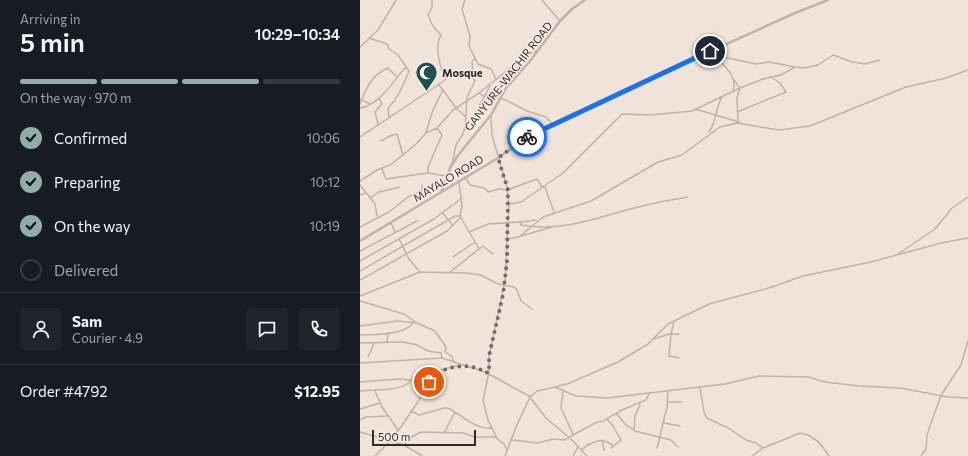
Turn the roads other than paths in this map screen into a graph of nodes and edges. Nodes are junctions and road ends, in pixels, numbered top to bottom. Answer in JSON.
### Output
{"nodes":[{"id":1,"x":396,"y":0,"type":"edge"},
{"id":2,"x":432,"y":0,"type":"edge"},
{"id":3,"x":465,"y":0,"type":"edge"},
{"id":4,"x":542,"y":0,"type":"edge"},
{"id":5,"x":586,"y":0,"type":"edge"},
{"id":6,"x":828,"y":0,"type":"edge"},
{"id":7,"x":560,"y":21,"type":"junction"},
{"id":8,"x":369,"y":38,"type":"junction"},
{"id":9,"x":360,"y":47,"type":"edge"},
{"id":10,"x":537,"y":50,"type":"junction"},
{"id":11,"x":710,"y":51,"type":"junction"},
{"id":12,"x":714,"y":55,"type":"junction"},
{"id":13,"x":475,"y":58,"type":"junction"},
{"id":14,"x":880,"y":60,"type":"dead end"},
{"id":15,"x":795,"y":67,"type":"junction"},
{"id":16,"x":408,"y":68,"type":"junction"},
{"id":17,"x":968,"y":70,"type":"edge"},
{"id":18,"x":397,"y":77,"type":"junction"},
{"id":19,"x":771,"y":77,"type":"junction"},
{"id":20,"x":496,"y":79,"type":"junction"},
{"id":21,"x":734,"y":80,"type":"junction"},
{"id":22,"x":490,"y":84,"type":"junction"},
{"id":23,"x":439,"y":85,"type":"junction"},
{"id":24,"x":740,"y":88,"type":"junction"},
{"id":25,"x":443,"y":90,"type":"junction"},
{"id":26,"x":733,"y":92,"type":"junction"},
{"id":27,"x":479,"y":93,"type":"junction"},
{"id":28,"x":484,"y":96,"type":"junction"},
{"id":29,"x":379,"y":98,"type":"junction"},
{"id":30,"x":500,"y":98,"type":"junction"},
{"id":31,"x":722,"y":98,"type":"junction"},
{"id":32,"x":361,"y":99,"type":"edge"},
{"id":33,"x":467,"y":101,"type":"junction"},
{"id":34,"x":360,"y":104,"type":"edge"},
{"id":35,"x":370,"y":104,"type":"junction"},
{"id":36,"x":360,"y":108,"type":"edge"},
{"id":37,"x":456,"y":108,"type":"junction"},
{"id":38,"x":695,"y":109,"type":"junction"},
{"id":39,"x":737,"y":112,"type":"junction"},
{"id":40,"x":491,"y":115,"type":"junction"},
{"id":41,"x":466,"y":116,"type":"junction"},
{"id":42,"x":716,"y":116,"type":"junction"},
{"id":43,"x":390,"y":119,"type":"junction"},
{"id":44,"x":738,"y":122,"type":"junction"},
{"id":45,"x":741,"y":123,"type":"junction"},
{"id":46,"x":378,"y":124,"type":"junction"},
{"id":47,"x":552,"y":125,"type":"junction"},
{"id":48,"x":437,"y":128,"type":"junction"},
{"id":49,"x":465,"y":128,"type":"junction"},
{"id":50,"x":426,"y":133,"type":"junction"},
{"id":51,"x":707,"y":136,"type":"junction"},
{"id":52,"x":360,"y":137,"type":"edge"},
{"id":53,"x":382,"y":141,"type":"dead end"},
{"id":54,"x":403,"y":155,"type":"junction"},
{"id":55,"x":498,"y":158,"type":"junction"},
{"id":56,"x":451,"y":166,"type":"junction"},
{"id":57,"x":382,"y":169,"type":"junction"},
{"id":58,"x":428,"y":172,"type":"junction"},
{"id":59,"x":448,"y":177,"type":"junction"},
{"id":60,"x":465,"y":177,"type":"junction"},
{"id":61,"x":360,"y":181,"type":"edge"},
{"id":62,"x":458,"y":181,"type":"junction"},
{"id":63,"x":360,"y":185,"type":"edge"},
{"id":64,"x":422,"y":185,"type":"dead end"},
{"id":65,"x":400,"y":186,"type":"dead end"},
{"id":66,"x":542,"y":187,"type":"junction"},
{"id":67,"x":442,"y":190,"type":"junction"},
{"id":68,"x":508,"y":190,"type":"junction"},
{"id":69,"x":366,"y":193,"type":"junction"},
{"id":70,"x":360,"y":195,"type":"edge"},
{"id":71,"x":688,"y":197,"type":"dead end"},
{"id":72,"x":968,"y":197,"type":"edge"},
{"id":73,"x":370,"y":198,"type":"junction"},
{"id":74,"x":462,"y":198,"type":"junction"},
{"id":75,"x":508,"y":204,"type":"junction"},
{"id":76,"x":442,"y":212,"type":"junction"},
{"id":77,"x":555,"y":213,"type":"junction"},
{"id":78,"x":377,"y":217,"type":"junction"},
{"id":79,"x":460,"y":217,"type":"junction"},
{"id":80,"x":538,"y":219,"type":"junction"},
{"id":81,"x":447,"y":220,"type":"junction"},
{"id":82,"x":417,"y":221,"type":"dead end"},
{"id":83,"x":520,"y":222,"type":"junction"},
{"id":84,"x":392,"y":223,"type":"junction"},
{"id":85,"x":507,"y":224,"type":"junction"},
{"id":86,"x":453,"y":226,"type":"junction"},
{"id":87,"x":360,"y":227,"type":"edge"},
{"id":88,"x":530,"y":227,"type":"junction"},
{"id":89,"x":553,"y":227,"type":"junction"},
{"id":90,"x":395,"y":232,"type":"junction"},
{"id":91,"x":469,"y":232,"type":"junction"},
{"id":92,"x":521,"y":236,"type":"junction"},
{"id":93,"x":968,"y":238,"type":"edge"},
{"id":94,"x":399,"y":239,"type":"junction"},
{"id":95,"x":506,"y":239,"type":"junction"},
{"id":96,"x":360,"y":241,"type":"edge"},
{"id":97,"x":475,"y":242,"type":"junction"},
{"id":98,"x":404,"y":246,"type":"junction"},
{"id":99,"x":479,"y":249,"type":"junction"},
{"id":100,"x":360,"y":251,"type":"edge"},
{"id":101,"x":408,"y":254,"type":"junction"},
{"id":102,"x":493,"y":254,"type":"dead end"},
{"id":103,"x":896,"y":255,"type":"junction"},
{"id":104,"x":453,"y":257,"type":"dead end"},
{"id":105,"x":360,"y":260,"type":"edge"},
{"id":106,"x":360,"y":270,"type":"edge"},
{"id":107,"x":420,"y":272,"type":"junction"},
{"id":108,"x":450,"y":272,"type":"junction"},
{"id":109,"x":360,"y":280,"type":"edge"},
{"id":110,"x":504,"y":286,"type":"junction"},
{"id":111,"x":360,"y":296,"type":"edge"},
{"id":112,"x":360,"y":301,"type":"edge"},
{"id":113,"x":532,"y":309,"type":"dead end"},
{"id":114,"x":674,"y":321,"type":"junction"},
{"id":115,"x":413,"y":322,"type":"junction"},
{"id":116,"x":417,"y":323,"type":"junction"},
{"id":117,"x":360,"y":326,"type":"edge"},
{"id":118,"x":388,"y":333,"type":"junction"},
{"id":119,"x":670,"y":334,"type":"junction"},
{"id":120,"x":679,"y":334,"type":"dead end"},
{"id":121,"x":360,"y":335,"type":"edge"},
{"id":122,"x":652,"y":340,"type":"junction"},
{"id":123,"x":968,"y":341,"type":"edge"},
{"id":124,"x":387,"y":342,"type":"junction"},
{"id":125,"x":360,"y":343,"type":"edge"},
{"id":126,"x":374,"y":343,"type":"junction"},
{"id":127,"x":445,"y":352,"type":"junction"},
{"id":128,"x":441,"y":353,"type":"junction"},
{"id":129,"x":368,"y":357,"type":"dead end"},
{"id":130,"x":442,"y":358,"type":"junction"},
{"id":131,"x":680,"y":358,"type":"dead end"},
{"id":132,"x":454,"y":362,"type":"junction"},
{"id":133,"x":360,"y":363,"type":"edge"},
{"id":134,"x":460,"y":365,"type":"junction"},
{"id":135,"x":488,"y":373,"type":"junction"},
{"id":136,"x":430,"y":378,"type":"junction"},
{"id":137,"x":360,"y":382,"type":"edge"},
{"id":138,"x":410,"y":382,"type":"junction"},
{"id":139,"x":555,"y":387,"type":"junction"},
{"id":140,"x":700,"y":387,"type":"junction"},
{"id":141,"x":360,"y":391,"type":"edge"},
{"id":142,"x":375,"y":391,"type":"junction"},
{"id":143,"x":562,"y":392,"type":"junction"},
{"id":144,"x":668,"y":392,"type":"junction"},
{"id":145,"x":649,"y":394,"type":"junction"},
{"id":146,"x":941,"y":395,"type":"junction"},
{"id":147,"x":530,"y":397,"type":"junction"},
{"id":148,"x":968,"y":398,"type":"edge"},
{"id":149,"x":668,"y":402,"type":"junction"},
{"id":150,"x":681,"y":402,"type":"dead end"},
{"id":151,"x":380,"y":403,"type":"junction"},
{"id":152,"x":638,"y":403,"type":"junction"},
{"id":153,"x":360,"y":409,"type":"edge"},
{"id":154,"x":411,"y":411,"type":"junction"},
{"id":155,"x":455,"y":412,"type":"junction"},
{"id":156,"x":616,"y":413,"type":"junction"},
{"id":157,"x":387,"y":416,"type":"junction"},
{"id":158,"x":607,"y":419,"type":"junction"},
{"id":159,"x":360,"y":420,"type":"edge"},
{"id":160,"x":664,"y":423,"type":"junction"},
{"id":161,"x":680,"y":426,"type":"dead end"},
{"id":162,"x":492,"y":428,"type":"junction"},
{"id":163,"x":398,"y":430,"type":"junction"},
{"id":164,"x":634,"y":430,"type":"junction"},
{"id":165,"x":360,"y":432,"type":"edge"},
{"id":166,"x":444,"y":433,"type":"junction"},
{"id":167,"x":573,"y":434,"type":"junction"},
{"id":168,"x":569,"y":437,"type":"junction"},
{"id":169,"x":659,"y":437,"type":"junction"},
{"id":170,"x":496,"y":438,"type":"junction"},
{"id":171,"x":511,"y":440,"type":"junction"},
{"id":172,"x":602,"y":440,"type":"junction"},
{"id":173,"x":390,"y":441,"type":"junction"},
{"id":174,"x":404,"y":445,"type":"junction"},
{"id":175,"x":613,"y":446,"type":"junction"},
{"id":176,"x":578,"y":447,"type":"junction"},
{"id":177,"x":678,"y":447,"type":"dead end"},
{"id":178,"x":611,"y":448,"type":"dead end"},
{"id":179,"x":657,"y":448,"type":"dead end"},
{"id":180,"x":764,"y":448,"type":"junction"},
{"id":181,"x":507,"y":450,"type":"junction"},
{"id":182,"x":581,"y":450,"type":"junction"},
{"id":183,"x":604,"y":450,"type":"dead end"},
{"id":184,"x":375,"y":456,"type":"edge"},
{"id":185,"x":422,"y":456,"type":"edge"},
{"id":186,"x":506,"y":456,"type":"edge"},
{"id":187,"x":573,"y":456,"type":"edge"},
{"id":188,"x":587,"y":456,"type":"edge"},
{"id":189,"x":752,"y":456,"type":"edge"},
{"id":190,"x":829,"y":456,"type":"edge"},
{"id":191,"x":922,"y":456,"type":"edge"}],
"edges":[{"from":1,"to":8,"type":"street"},
{"from":2,"to":23,"type":"street"},
{"from":3,"to":13,"type":"street"},
{"from":4,"to":7,"type":"street"},
{"from":5,"to":7,"type":"street","name":"GANYURE-WACHIR ROAD"},
{"from":6,"to":11,"type":"street","name":"MAYALO ROAD"},
{"from":7,"to":10,"type":"street","name":"GANYURE-WACHIR ROAD"},
{"from":8,"to":9,"type":"street"},
{"from":8,"to":16,"type":"street"},
{"from":10,"to":20,"type":"street"},
{"from":10,"to":30,"type":"street","name":"GANYURE-WACHIR ROAD"},
{"from":11,"to":12,"type":"street"},
{"from":11,"to":47,"type":"street","name":"MAYALO ROAD"},
{"from":12,"to":15,"type":"street"},
{"from":12,"to":21,"type":"street"},
{"from":13,"to":20,"type":"street"},
{"from":13,"to":33,"type":"street"},
{"from":14,"to":15,"type":"street"},
{"from":15,"to":19,"type":"street"},
{"from":16,"to":18,"type":"street"},
{"from":16,"to":43,"type":"street"},
{"from":17,"to":45,"type":"street"},
{"from":18,"to":29,"type":"street"},
{"from":18,"to":32,"type":"street"},
{"from":19,"to":24,"type":"street"},
{"from":19,"to":39,"type":"street"},
{"from":20,"to":22,"type":"street"},
{"from":21,"to":24,"type":"street"},
{"from":21,"to":26,"type":"street"},
{"from":22,"to":27,"type":"street"},
{"from":22,"to":28,"type":"street"},
{"from":23,"to":25,"type":"street"},
{"from":23,"to":43,"type":"street"},
{"from":24,"to":26,"type":"street"},
{"from":24,"to":39,"type":"street"},
{"from":25,"to":37,"type":"street"},
{"from":25,"to":50,"type":"street"},
{"from":26,"to":31,"type":"street"},
{"from":27,"to":28,"type":"street"},
{"from":27,"to":33,"type":"street"},
{"from":28,"to":30,"type":"street"},
{"from":28,"to":49,"type":"street"},
{"from":29,"to":35,"type":"street"},
{"from":29,"to":46,"type":"street"},
{"from":30,"to":40,"type":"street","name":"GANYURE-WACHIR ROAD"},
{"from":30,"to":47,"type":"street"},
{"from":31,"to":38,"type":"street"},
{"from":31,"to":42,"type":"street"},
{"from":32,"to":34,"type":"street"},
{"from":32,"to":35,"type":"street"},
{"from":33,"to":37,"type":"street"},
{"from":33,"to":41,"type":"street"},
{"from":35,"to":36,"type":"street"},
{"from":37,"to":41,"type":"street"},
{"from":37,"to":48,"type":"street"},
{"from":38,"to":42,"type":"street"},
{"from":38,"to":66,"type":"street"},
{"from":39,"to":44,"type":"street"},
{"from":40,"to":55,"type":"street"},
{"from":40,"to":56,"type":"street","name":"GANYURE-WACHIR ROAD"},
{"from":41,"to":49,"type":"street"},
{"from":42,"to":44,"type":"street"},
{"from":42,"to":51,"type":"street"},
{"from":43,"to":46,"type":"street"},
{"from":44,"to":45,"type":"street"},
{"from":45,"to":51,"type":"street"},
{"from":46,"to":52,"type":"street"},
{"from":47,"to":55,"type":"street","name":"MAYALO ROAD"},
{"from":48,"to":50,"type":"street"},
{"from":48,"to":58,"type":"street"},
{"from":49,"to":56,"type":"street"},
{"from":50,"to":54,"type":"street"},
{"from":51,"to":77,"type":"street"},
{"from":53,"to":54,"type":"street"},
{"from":54,"to":57,"type":"street"},
{"from":55,"to":60,"type":"street","name":"MAYALO ROAD"},
{"from":55,"to":68,"type":"street"},
{"from":56,"to":59,"type":"street","name":"GANYURE-WACHIR ROAD"},
{"from":57,"to":58,"type":"street"},
{"from":57,"to":61,"type":"street"},
{"from":58,"to":59,"type":"street"},
{"from":59,"to":67,"type":"street","name":"GANYURE-WACHIR ROAD"},
{"from":60,"to":62,"type":"street","name":"MAYALO ROAD"},
{"from":60,"to":68,"type":"street"},
{"from":62,"to":67,"type":"street","name":"MAYALO ROAD"},
{"from":62,"to":74,"type":"street"},
{"from":63,"to":69,"type":"street"},
{"from":64,"to":78,"type":"street"},
{"from":65,"to":73,"type":"street"},
{"from":66,"to":68,"type":"street"},
{"from":66,"to":75,"type":"street"},
{"from":66,"to":77,"type":"street"},
{"from":67,"to":84,"type":"street","name":"MAYALO ROAD"},
{"from":68,"to":75,"type":"street"},
{"from":69,"to":70,"type":"street"},
{"from":69,"to":73,"type":"street"},
{"from":71,"to":89,"type":"street"},
{"from":72,"to":103,"type":"street"},
{"from":73,"to":78,"type":"street"},
{"from":74,"to":76,"type":"street"},
{"from":74,"to":79,"type":"street"},
{"from":75,"to":85,"type":"street"},
{"from":76,"to":81,"type":"street"},
{"from":76,"to":94,"type":"street"},
{"from":77,"to":80,"type":"street"},
{"from":78,"to":87,"type":"street"},
{"from":79,"to":81,"type":"street"},
{"from":79,"to":86,"type":"street"},
{"from":79,"to":91,"type":"street"},
{"from":80,"to":83,"type":"street"},
{"from":80,"to":88,"type":"street"},
{"from":81,"to":86,"type":"street"},
{"from":81,"to":98,"type":"street"},
{"from":82,"to":90,"type":"street"},
{"from":83,"to":85,"type":"street"},
{"from":83,"to":88,"type":"street"},
{"from":84,"to":90,"type":"street"},
{"from":84,"to":96,"type":"street","name":"MAYALO ROAD"},
{"from":85,"to":91,"type":"street"},
{"from":85,"to":95,"type":"street"},
{"from":86,"to":101,"type":"street"},
{"from":88,"to":89,"type":"street"},
{"from":88,"to":92,"type":"street"},
{"from":89,"to":92,"type":"street"},
{"from":90,"to":100,"type":"street"},
{"from":91,"to":97,"type":"street"},
{"from":92,"to":95,"type":"street"},
{"from":93,"to":103,"type":"street"},
{"from":94,"to":98,"type":"street"},
{"from":94,"to":105,"type":"street"},
{"from":95,"to":110,"type":"street"},
{"from":97,"to":99,"type":"street"},
{"from":97,"to":104,"type":"street"},
{"from":98,"to":101,"type":"street"},
{"from":98,"to":106,"type":"street"},
{"from":99,"to":102,"type":"street"},
{"from":99,"to":108,"type":"street"},
{"from":101,"to":107,"type":"street"},
{"from":101,"to":109,"type":"street"},
{"from":103,"to":114,"type":"street"},
{"from":107,"to":108,"type":"street"},
{"from":107,"to":111,"type":"street"},
{"from":108,"to":110,"type":"street"},
{"from":110,"to":113,"type":"street"},
{"from":110,"to":135,"type":"street"},
{"from":112,"to":116,"type":"street"},
{"from":114,"to":119,"type":"street"},
{"from":114,"to":122,"type":"street"},
{"from":115,"to":116,"type":"street"},
{"from":115,"to":117,"type":"street"},
{"from":115,"to":118,"type":"street"},
{"from":116,"to":127,"type":"street"},
{"from":118,"to":121,"type":"street"},
{"from":118,"to":124,"type":"street"},
{"from":119,"to":120,"type":"street"},
{"from":119,"to":122,"type":"street"},
{"from":119,"to":131,"type":"street"},
{"from":122,"to":139,"type":"street"},
{"from":123,"to":146,"type":"street"},
{"from":124,"to":126,"type":"street"},
{"from":124,"to":128,"type":"street"},
{"from":125,"to":126,"type":"street"},
{"from":126,"to":129,"type":"street"},
{"from":127,"to":128,"type":"street"},
{"from":127,"to":132,"type":"street"},
{"from":128,"to":130,"type":"street"},
{"from":130,"to":132,"type":"street"},
{"from":130,"to":133,"type":"street"},
{"from":132,"to":134,"type":"street"},
{"from":134,"to":135,"type":"street"},
{"from":134,"to":136,"type":"street"},
{"from":135,"to":147,"type":"street"},
{"from":135,"to":162,"type":"street"},
{"from":136,"to":138,"type":"street"},
{"from":136,"to":154,"type":"street"},
{"from":137,"to":138,"type":"street"},
{"from":138,"to":142,"type":"street"},
{"from":139,"to":143,"type":"street"},
{"from":139,"to":147,"type":"street"},
{"from":140,"to":144,"type":"street"},
{"from":140,"to":146,"type":"street"},
{"from":140,"to":180,"type":"street"},
{"from":141,"to":142,"type":"street"},
{"from":142,"to":151,"type":"street"},
{"from":143,"to":145,"type":"street"},
{"from":143,"to":167,"type":"street"},
{"from":144,"to":145,"type":"street"},
{"from":144,"to":149,"type":"street"},
{"from":145,"to":152,"type":"street"},
{"from":146,"to":148,"type":"street"},
{"from":146,"to":191,"type":"street"},
{"from":147,"to":168,"type":"street"},
{"from":147,"to":171,"type":"street"},
{"from":149,"to":150,"type":"street"},
{"from":149,"to":160,"type":"street"},
{"from":151,"to":153,"type":"street"},
{"from":151,"to":157,"type":"street"},
{"from":152,"to":156,"type":"street"},
{"from":152,"to":164,"type":"street"},
{"from":154,"to":155,"type":"street"},
{"from":154,"to":163,"type":"street"},
{"from":155,"to":162,"type":"street"},
{"from":155,"to":166,"type":"street"},
{"from":156,"to":158,"type":"street"},
{"from":156,"to":164,"type":"street"},
{"from":157,"to":159,"type":"street"},
{"from":157,"to":163,"type":"street"},
{"from":158,"to":167,"type":"street"},
{"from":158,"to":175,"type":"street"},
{"from":160,"to":161,"type":"street"},
{"from":160,"to":169,"type":"street"},
{"from":162,"to":170,"type":"street"},
{"from":163,"to":173,"type":"street"},
{"from":164,"to":169,"type":"street"},
{"from":165,"to":173,"type":"street"},
{"from":166,"to":170,"type":"street"},
{"from":166,"to":174,"type":"street"},
{"from":167,"to":168,"type":"street"},
{"from":168,"to":171,"type":"street"},
{"from":168,"to":176,"type":"street"},
{"from":169,"to":177,"type":"street"},
{"from":169,"to":179,"type":"street"},
{"from":170,"to":181,"type":"street"},
{"from":171,"to":181,"type":"street"},
{"from":172,"to":175,"type":"street"},
{"from":172,"to":182,"type":"street"},
{"from":172,"to":183,"type":"street"},
{"from":173,"to":174,"type":"street"},
{"from":173,"to":184,"type":"street"},
{"from":174,"to":185,"type":"street"},
{"from":175,"to":178,"type":"street"},
{"from":176,"to":182,"type":"street"},
{"from":176,"to":187,"type":"street"},
{"from":180,"to":189,"type":"street"},
{"from":180,"to":190,"type":"street"},
{"from":181,"to":186,"type":"street"},
{"from":182,"to":188,"type":"street"}]}
